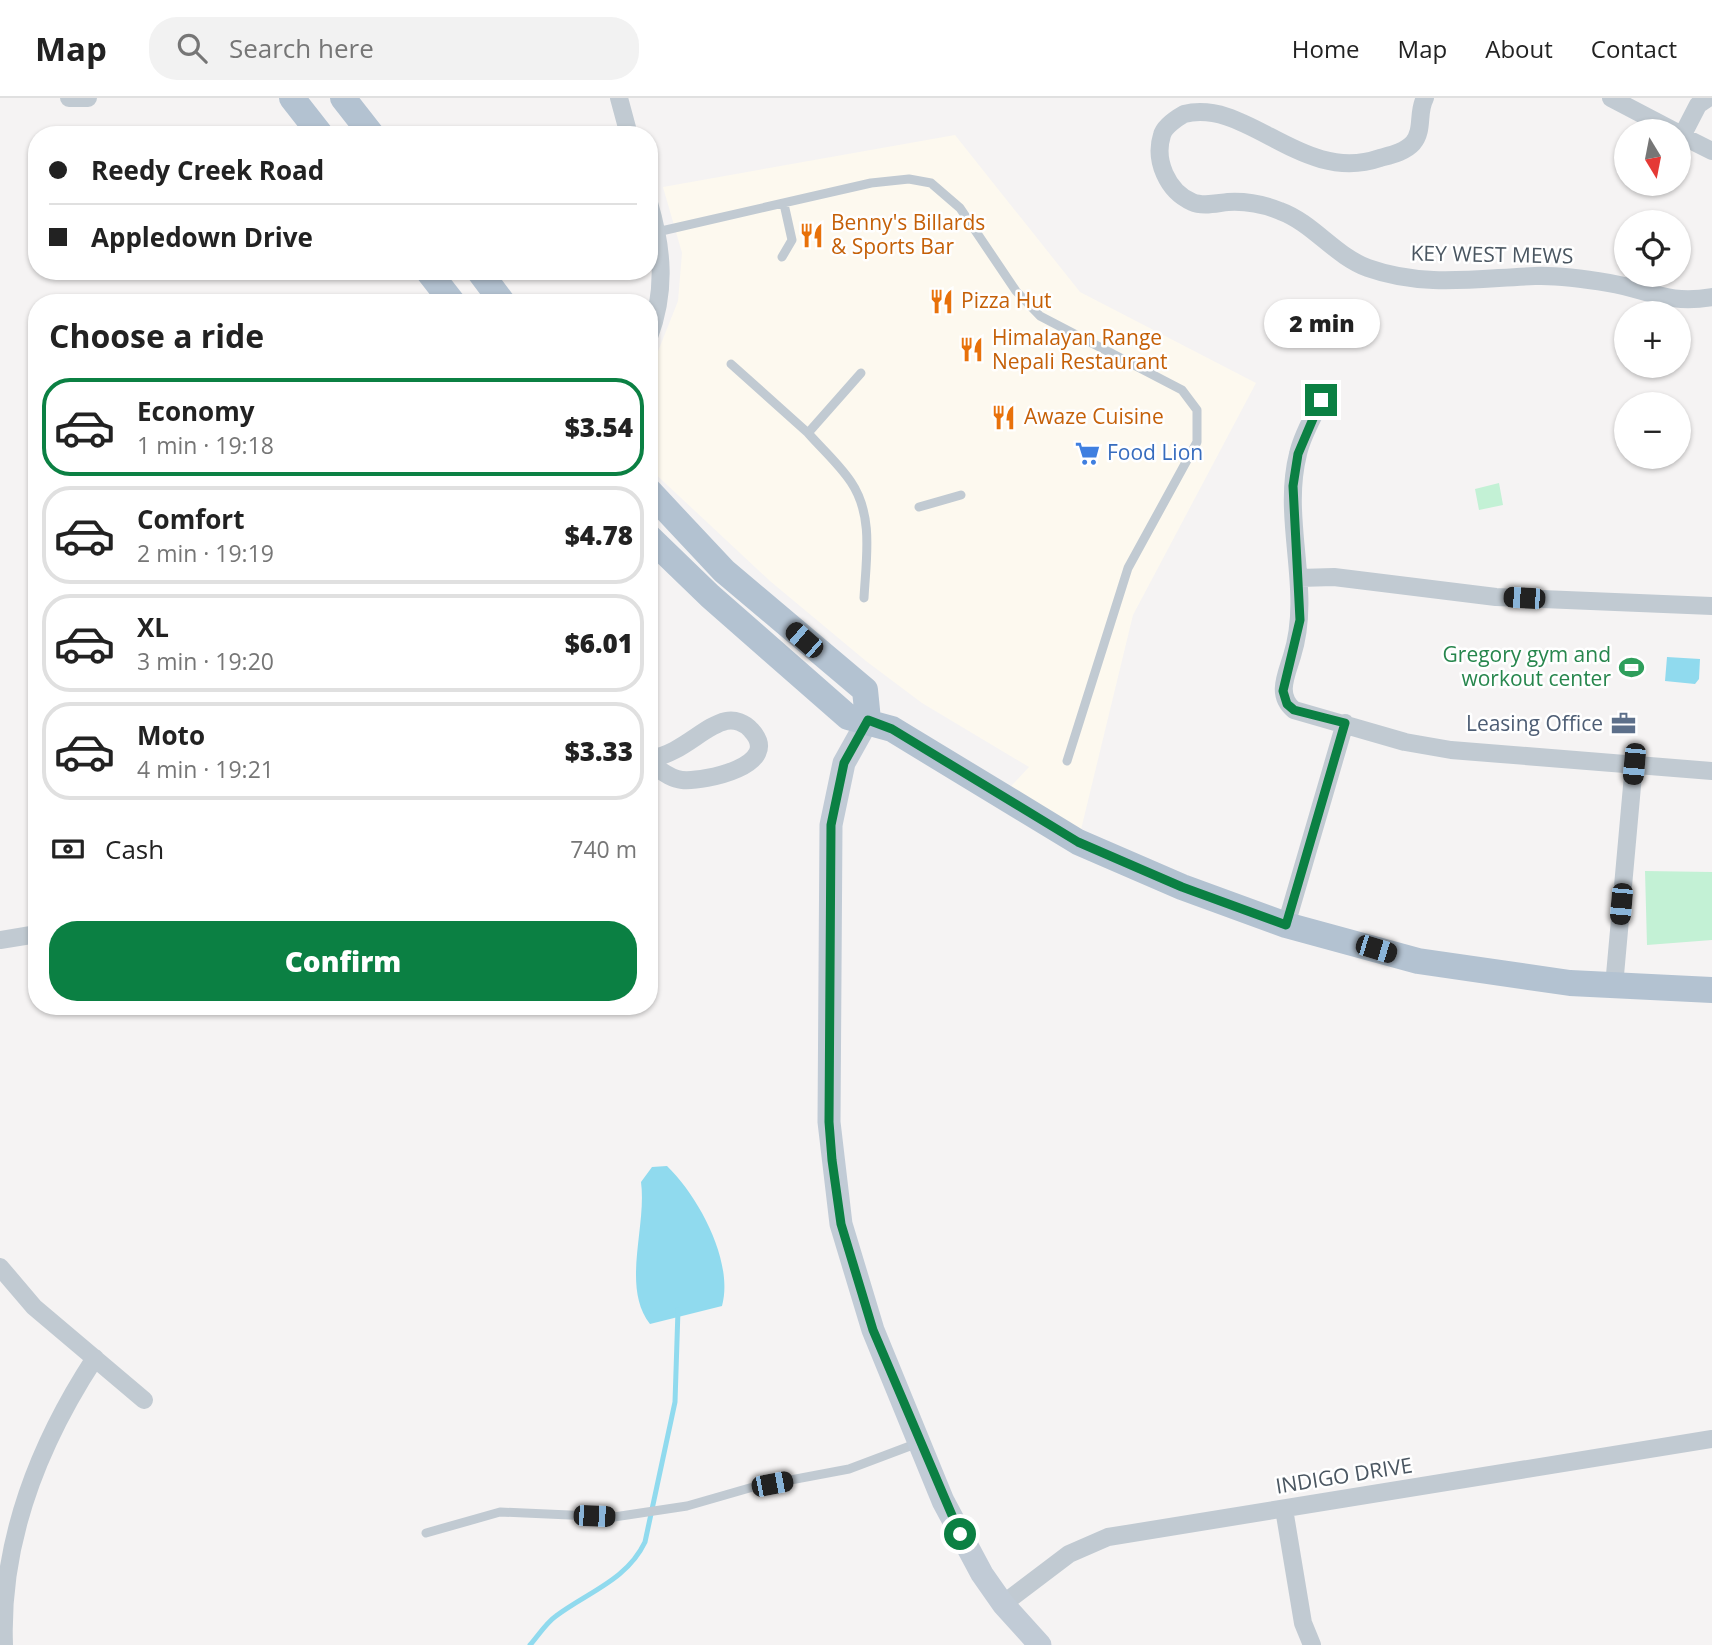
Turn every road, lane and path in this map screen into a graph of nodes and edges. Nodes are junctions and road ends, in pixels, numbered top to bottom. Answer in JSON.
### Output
{"nodes":[{"id":1,"x":69,"y":98,"type":"edge"},
{"id":2,"x":88,"y":98,"type":"edge"},
{"id":3,"x":292,"y":98,"type":"edge"},
{"id":4,"x":343,"y":98,"type":"edge"},
{"id":5,"x":619,"y":98,"type":"edge"},
{"id":6,"x":1424,"y":98,"type":"edge"},
{"id":7,"x":1611,"y":98,"type":"edge"},
{"id":8,"x":1708,"y":98,"type":"edge"},
{"id":9,"x":1651,"y":119,"type":"edge"},
{"id":10,"x":1688,"y":119,"type":"edge"},
{"id":11,"x":314,"y":126,"type":"edge"},
{"id":12,"x":365,"y":126,"type":"edge"},
{"id":13,"x":627,"y":126,"type":"edge"},
{"id":14,"x":1691,"y":140,"type":"edge"},
{"id":15,"x":1712,"y":151,"type":"edge"},
{"id":16,"x":784,"y":204,"type":"junction"},
{"id":17,"x":658,"y":232,"type":"edge"},
{"id":18,"x":658,"y":240,"type":"edge"},
{"id":19,"x":782,"y":257,"type":"dead end"},
{"id":20,"x":435,"y":280,"type":"edge"},
{"id":21,"x":485,"y":280,"type":"edge"},
{"id":22,"x":446,"y":294,"type":"edge"},
{"id":23,"x":496,"y":294,"type":"edge"},
{"id":24,"x":1712,"y":297,"type":"edge"},
{"id":25,"x":658,"y":312,"type":"edge"},
{"id":26,"x":731,"y":363,"type":"dead end"},
{"id":27,"x":861,"y":373,"type":"dead end"},
{"id":28,"x":1321,"y":400,"type":"dead end"},
{"id":29,"x":808,"y":433,"type":"junction"},
{"id":30,"x":961,"y":495,"type":"dead end"},
{"id":31,"x":658,"y":501,"type":"edge"},
{"id":32,"x":919,"y":506,"type":"dead end"},
{"id":33,"x":658,"y":546,"type":"edge"},
{"id":34,"x":1299,"y":578,"type":"junction"},
{"id":35,"x":864,"y":598,"type":"dead end"},
{"id":36,"x":1712,"y":606,"type":"edge"},
{"id":37,"x":868,"y":720,"type":"junction"},
{"id":38,"x":1345,"y":723,"type":"junction"},
{"id":39,"x":658,"y":758,"type":"edge"},
{"id":40,"x":1067,"y":761,"type":"dead end"},
{"id":41,"x":1634,"y":764,"type":"junction"},
{"id":42,"x":658,"y":766,"type":"edge"},
{"id":43,"x":1712,"y":771,"type":"edge"},
{"id":44,"x":1286,"y":925,"type":"junction"},
{"id":45,"x":28,"y":935,"type":"edge"},
{"id":46,"x":0,"y":940,"type":"edge"},
{"id":47,"x":1614,"y":986,"type":"junction"},
{"id":48,"x":1712,"y":990,"type":"edge"},
{"id":49,"x":0,"y":1267,"type":"edge"},
{"id":50,"x":95,"y":1358,"type":"junction"},
{"id":51,"x":145,"y":1401,"type":"dead end"},
{"id":52,"x":1712,"y":1438,"type":"edge"},
{"id":53,"x":920,"y":1443,"type":"junction"},
{"id":54,"x":1284,"y":1509,"type":"junction"},
{"id":55,"x":426,"y":1533,"type":"dead end"},
{"id":56,"x":1003,"y":1604,"type":"junction"},
{"id":57,"x":4,"y":1645,"type":"edge"},
{"id":58,"x":1040,"y":1645,"type":"edge"},
{"id":59,"x":1312,"y":1645,"type":"edge"}],
"edges":[{"from":1,"to":2,"type":"street"},
{"from":3,"to":11,"type":"main road"},
{"from":4,"to":12,"type":"main road"},
{"from":5,"to":13,"type":"street"},
{"from":6,"to":24,"type":"street","name":"KEY WEST MEWS"},
{"from":7,"to":9,"type":"street"},
{"from":8,"to":10,"type":"street"},
{"from":14,"to":15,"type":"street"},
{"from":16,"to":17,"type":"lane"},
{"from":16,"to":19,"type":"lane"},
{"from":16,"to":40,"type":"lane"},
{"from":18,"to":25,"type":"street"},
{"from":20,"to":22,"type":"main road"},
{"from":21,"to":23,"type":"main road"},
{"from":26,"to":29,"type":"lane"},
{"from":27,"to":29,"type":"lane"},
{"from":28,"to":34,"type":"street"},
{"from":29,"to":35,"type":"lane"},
{"from":30,"to":32,"type":"lane"},
{"from":31,"to":37,"type":"main road"},
{"from":33,"to":37,"type":"main road"},
{"from":34,"to":36,"type":"street"},
{"from":34,"to":38,"type":"street"},
{"from":37,"to":44,"type":"main road"},
{"from":37,"to":53,"type":"street"},
{"from":38,"to":41,"type":"street"},
{"from":38,"to":44,"type":"street"},
{"from":39,"to":42,"type":"street"},
{"from":41,"to":43,"type":"street"},
{"from":41,"to":47,"type":"street"},
{"from":44,"to":47,"type":"main road"},
{"from":45,"to":46,"type":"street"},
{"from":47,"to":48,"type":"main road"},
{"from":49,"to":50,"type":"street"},
{"from":50,"to":51,"type":"street"},
{"from":50,"to":57,"type":"street"},
{"from":52,"to":54,"type":"street","name":"INDIGO DRIVE"},
{"from":53,"to":55,"type":"lane"},
{"from":53,"to":56,"type":"street"},
{"from":54,"to":56,"type":"street","name":"INDIGO DRIVE"},
{"from":54,"to":59,"type":"street"},
{"from":56,"to":58,"type":"street"}]}
